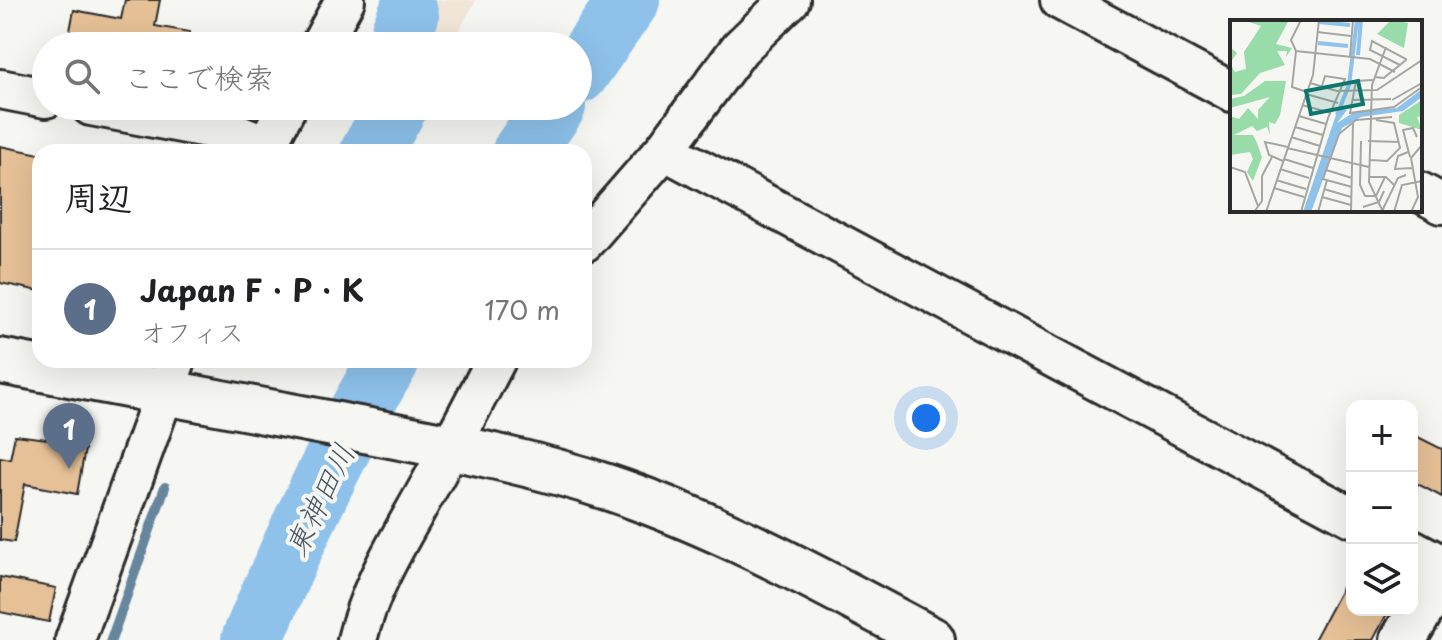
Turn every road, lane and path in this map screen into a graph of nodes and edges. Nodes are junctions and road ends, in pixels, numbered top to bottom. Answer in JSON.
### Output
{"nodes":[{"id":1,"x":345,"y":0,"type":"edge"},
{"id":2,"x":790,"y":0,"type":"edge"},
{"id":3,"x":1060,"y":0,"type":"edge"},
{"id":4,"x":328,"y":32,"type":"edge"},
{"id":5,"x":0,"y":89,"type":"edge"},
{"id":6,"x":1230,"y":91,"type":"edge"},
{"id":7,"x":32,"y":95,"type":"edge"},
{"id":8,"x":165,"y":120,"type":"edge"},
{"id":9,"x":280,"y":120,"type":"edge"},
{"id":10,"x":256,"y":144,"type":"edge"},
{"id":11,"x":267,"y":144,"type":"edge"},
{"id":12,"x":664,"y":150,"type":"junction"},
{"id":13,"x":1422,"y":193,"type":"edge"},
{"id":14,"x":1442,"y":204,"type":"edge"},
{"id":15,"x":592,"y":233,"type":"edge"},
{"id":16,"x":0,"y":361,"type":"edge"},
{"id":17,"x":32,"y":364,"type":"edge"},
{"id":18,"x":79,"y":368,"type":"edge"},
{"id":19,"x":490,"y":368,"type":"edge"},
{"id":20,"x":169,"y":376,"type":"edge"},
{"id":21,"x":437,"y":444,"type":"junction"},
{"id":22,"x":1346,"y":514,"type":"edge"},
{"id":23,"x":1418,"y":552,"type":"edge"},
{"id":24,"x":1442,"y":565,"type":"edge"},
{"id":25,"x":1442,"y":574,"type":"edge"},
{"id":26,"x":1425,"y":624,"type":"edge"},
{"id":27,"x":75,"y":640,"type":"edge"},
{"id":28,"x":357,"y":640,"type":"edge"},
{"id":29,"x":932,"y":640,"type":"edge"}],
"edges":[{"from":1,"to":4,"type":"street"},
{"from":2,"to":12,"type":"street"},
{"from":3,"to":6,"type":"street"},
{"from":5,"to":7,"type":"street"},
{"from":8,"to":10,"type":"street"},
{"from":9,"to":11,"type":"street"},
{"from":12,"to":15,"type":"street"},
{"from":12,"to":22,"type":"street"},
{"from":13,"to":14,"type":"street"},
{"from":16,"to":17,"type":"street"},
{"from":18,"to":20,"type":"street"},
{"from":19,"to":21,"type":"street"},
{"from":20,"to":21,"type":"street"},
{"from":20,"to":27,"type":"street"},
{"from":21,"to":28,"type":"street"},
{"from":21,"to":29,"type":"street"},
{"from":23,"to":24,"type":"street"},
{"from":25,"to":26,"type":"street"}]}
